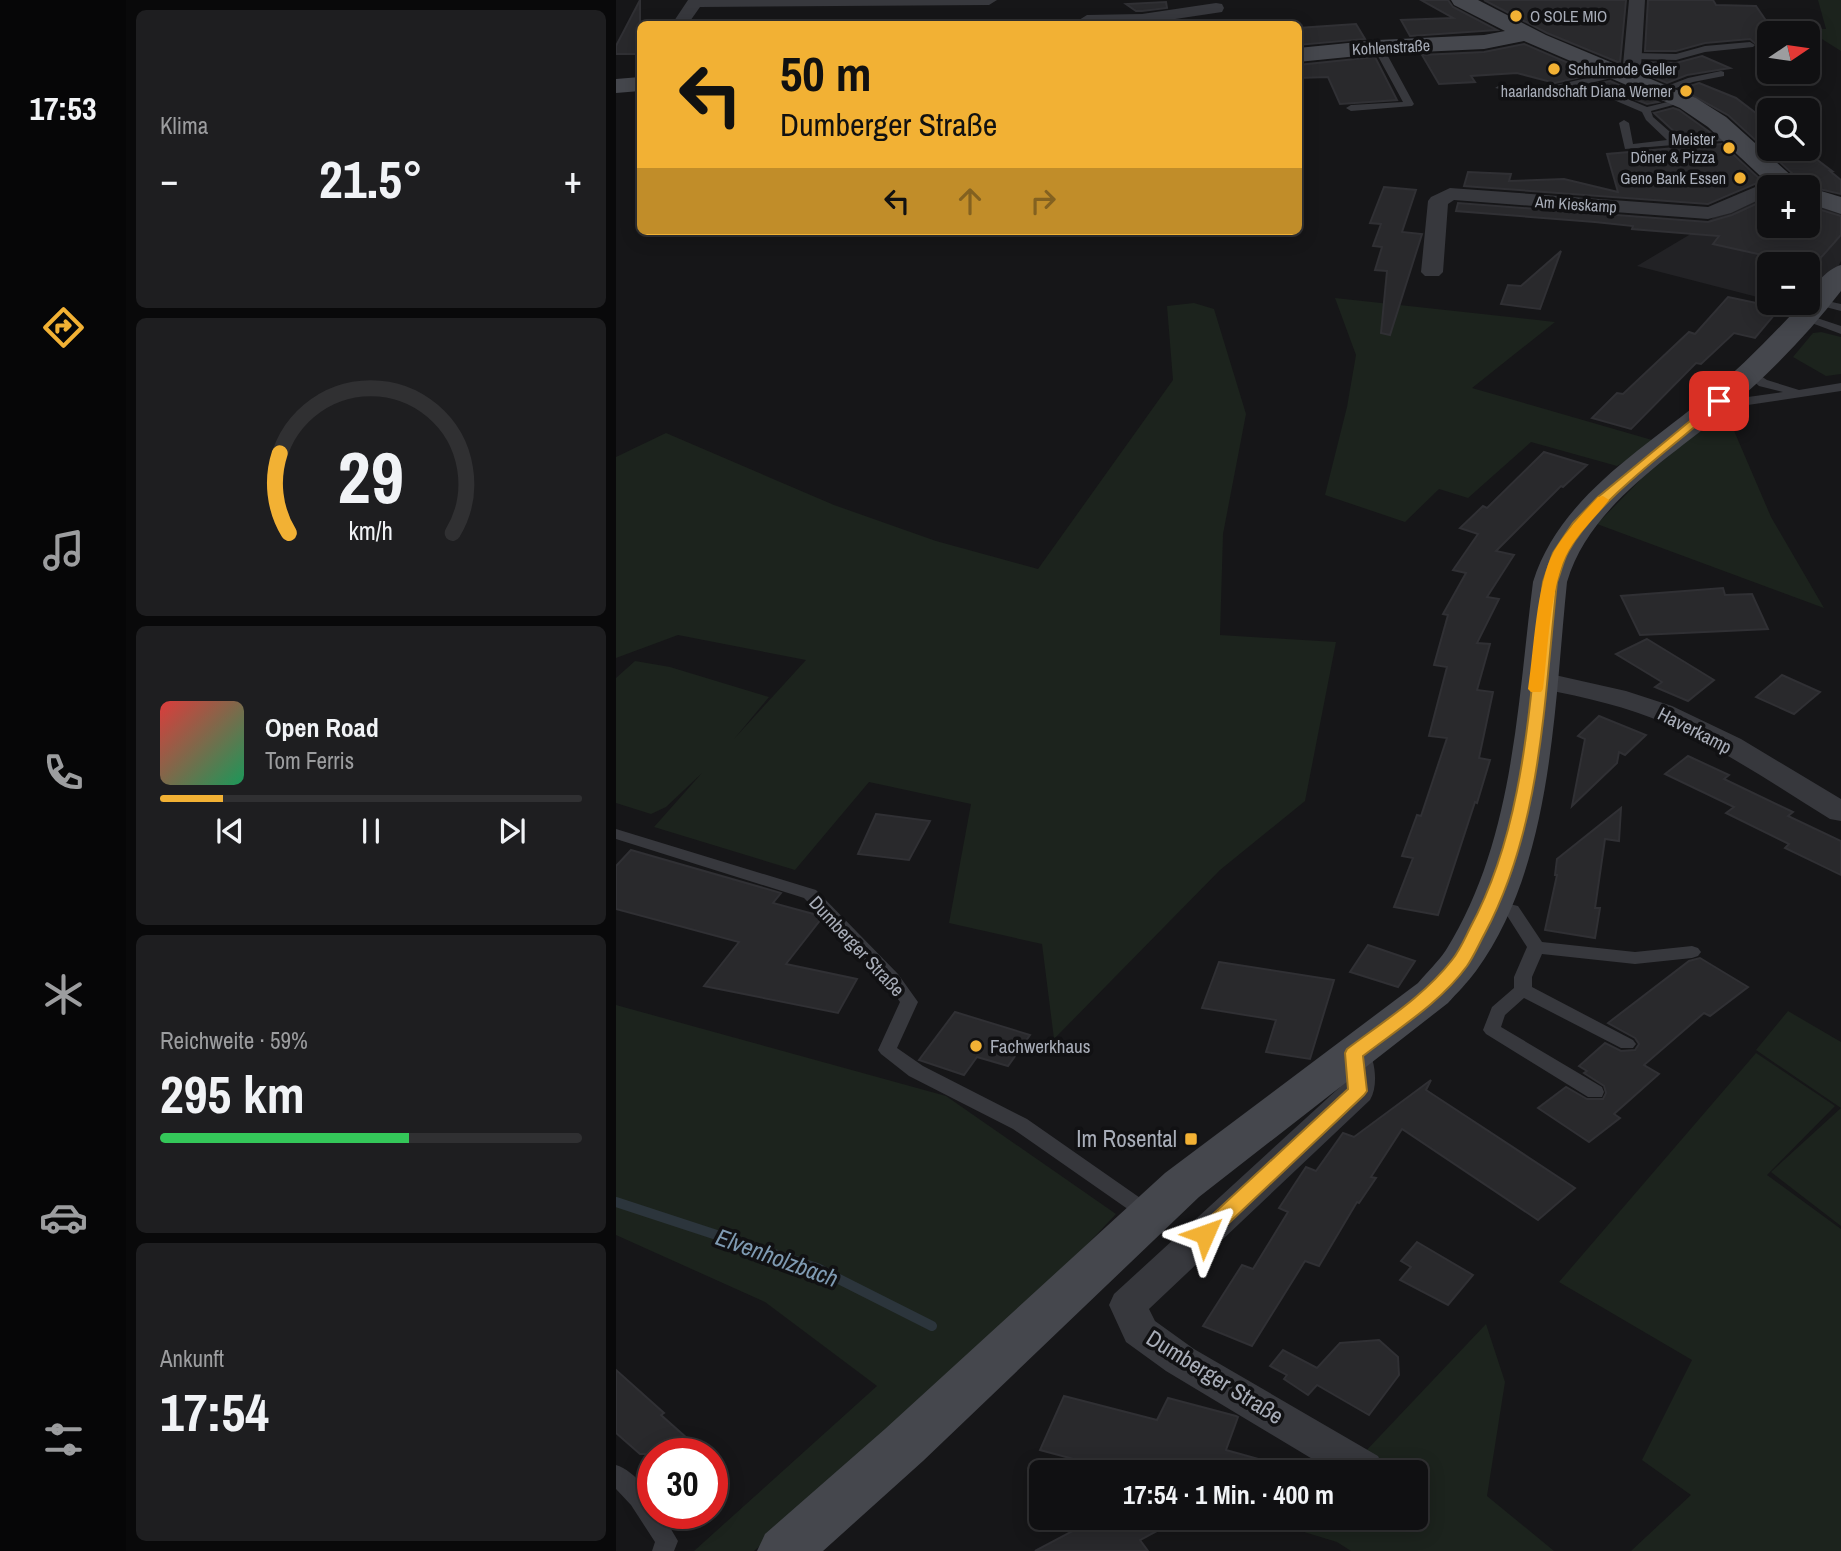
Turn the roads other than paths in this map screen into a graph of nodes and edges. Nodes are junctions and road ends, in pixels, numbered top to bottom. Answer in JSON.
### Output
{"nodes":[{"id":1,"x":1462,"y":0,"type":"edge"},
{"id":2,"x":1637,"y":0,"type":"edge"},
{"id":3,"x":832,"y":1,"type":"edge"},
{"id":4,"x":986,"y":4,"type":"edge"},
{"id":5,"x":1216,"y":8,"type":"dead end"},
{"id":6,"x":1087,"y":20,"type":"dead end"},
{"id":7,"x":682,"y":21,"type":"edge"},
{"id":8,"x":828,"y":21,"type":"edge"},
{"id":9,"x":1114,"y":21,"type":"edge"},
{"id":10,"x":1147,"y":21,"type":"edge"},
{"id":11,"x":1527,"y":34,"type":"junction"},
{"id":12,"x":1484,"y":42,"type":"junction"},
{"id":13,"x":1549,"y":44,"type":"junction"},
{"id":14,"x":1750,"y":44,"type":"dead end"},
{"id":15,"x":1378,"y":47,"type":"junction"},
{"id":16,"x":1302,"y":55,"type":"edge"},
{"id":17,"x":1721,"y":74,"type":"dead end"},
{"id":18,"x":1620,"y":75,"type":"junction"},
{"id":19,"x":637,"y":84,"type":"edge"},
{"id":20,"x":616,"y":86,"type":"edge"},
{"id":21,"x":1500,"y":88,"type":"dead end"},
{"id":22,"x":1662,"y":100,"type":"junction"},
{"id":23,"x":1351,"y":108,"type":"dead end"},
{"id":24,"x":1624,"y":124,"type":"dead end"},
{"id":25,"x":1736,"y":139,"type":"junction"},
{"id":26,"x":1676,"y":143,"type":"junction"},
{"id":27,"x":1637,"y":161,"type":"dead end"},
{"id":28,"x":1776,"y":175,"type":"edge"},
{"id":29,"x":1757,"y":196,"type":"edge"},
{"id":30,"x":1820,"y":199,"type":"edge"},
{"id":31,"x":1841,"y":206,"type":"edge"},
{"id":32,"x":1432,"y":272,"type":"dead end"},
{"id":33,"x":1826,"y":300,"type":"edge"},
{"id":34,"x":1841,"y":319,"type":"edge"},
{"id":35,"x":1841,"y":330,"type":"edge"},
{"id":36,"x":1750,"y":373,"type":"junction"},
{"id":37,"x":1841,"y":387,"type":"edge"},
{"id":38,"x":1797,"y":392,"type":"junction"},
{"id":39,"x":1719,"y":401,"type":"junction"},
{"id":40,"x":1537,"y":679,"type":"junction"},
{"id":41,"x":1841,"y":812,"type":"edge"},
{"id":42,"x":616,"y":834,"type":"edge"},
{"id":43,"x":1492,"y":905,"type":"junction"},
{"id":44,"x":1536,"y":947,"type":"junction"},
{"id":45,"x":1692,"y":952,"type":"dead end"},
{"id":46,"x":1523,"y":990,"type":"junction"},
{"id":47,"x":1627,"y":1044,"type":"dead end"},
{"id":48,"x":1354,"y":1053,"type":"junction"},
{"id":49,"x":1595,"y":1092,"type":"dead end"},
{"id":50,"x":1151,"y":1215,"type":"junction"},
{"id":51,"x":1349,"y":1460,"type":"edge"},
{"id":52,"x":616,"y":1474,"type":"edge"},
{"id":53,"x":663,"y":1551,"type":"edge"},
{"id":54,"x":785,"y":1551,"type":"edge"}],
"edges":[{"from":1,"to":11,"type":"main road"},
{"from":2,"to":18,"type":"street"},
{"from":3,"to":4,"type":"street"},
{"from":3,"to":7,"type":"street"},
{"from":3,"to":8,"type":"street"},
{"from":5,"to":10,"type":"street"},
{"from":6,"to":9,"type":"street"},
{"from":11,"to":12,"type":"main road","name":"Kohlenstraße"},
{"from":11,"to":13,"type":"main road"},
{"from":12,"to":13,"type":"main road","name":"Kohlenstraße"},
{"from":12,"to":15,"type":"main road","name":"Kohlenstraße"},
{"from":13,"to":18,"type":"main road"},
{"from":14,"to":18,"type":"lane"},
{"from":15,"to":16,"type":"main road","name":"Kohlenstraße"},
{"from":15,"to":23,"type":"lane"},
{"from":17,"to":22,"type":"lane"},
{"from":18,"to":21,"type":"lane"},
{"from":18,"to":22,"type":"main road"},
{"from":19,"to":20,"type":"main road"},
{"from":22,"to":25,"type":"main road"},
{"from":22,"to":26,"type":"lane"},
{"from":24,"to":26,"type":"lane"},
{"from":25,"to":26,"type":"lane"},
{"from":25,"to":27,"type":"lane"},
{"from":25,"to":28,"type":"main road"},
{"from":29,"to":32,"type":"street","name":"Am Kieskamp"},
{"from":30,"to":31,"type":"main road"},
{"from":33,"to":34,"type":"lane"},
{"from":33,"to":35,"type":"lane"},
{"from":33,"to":36,"type":"main road"},
{"from":36,"to":38,"type":"lane"},
{"from":36,"to":39,"type":"main road"},
{"from":37,"to":38,"type":"lane"},
{"from":38,"to":39,"type":"lane"},
{"from":39,"to":40,"type":"main road"},
{"from":40,"to":41,"type":"street","name":"Haverkamp"},
{"from":40,"to":43,"type":"main road"},
{"from":42,"to":50,"type":"lane","name":"Dumberger Straße"},
{"from":43,"to":44,"type":"lane"},
{"from":43,"to":48,"type":"main road"},
{"from":44,"to":45,"type":"lane"},
{"from":44,"to":46,"type":"lane"},
{"from":46,"to":47,"type":"lane"},
{"from":46,"to":49,"type":"lane"},
{"from":48,"to":50,"type":"main road"},
{"from":48,"to":51,"type":"street","name":"Dumberger Straße"},
{"from":50,"to":54,"type":"main road"},
{"from":52,"to":53,"type":"lane"}]}
